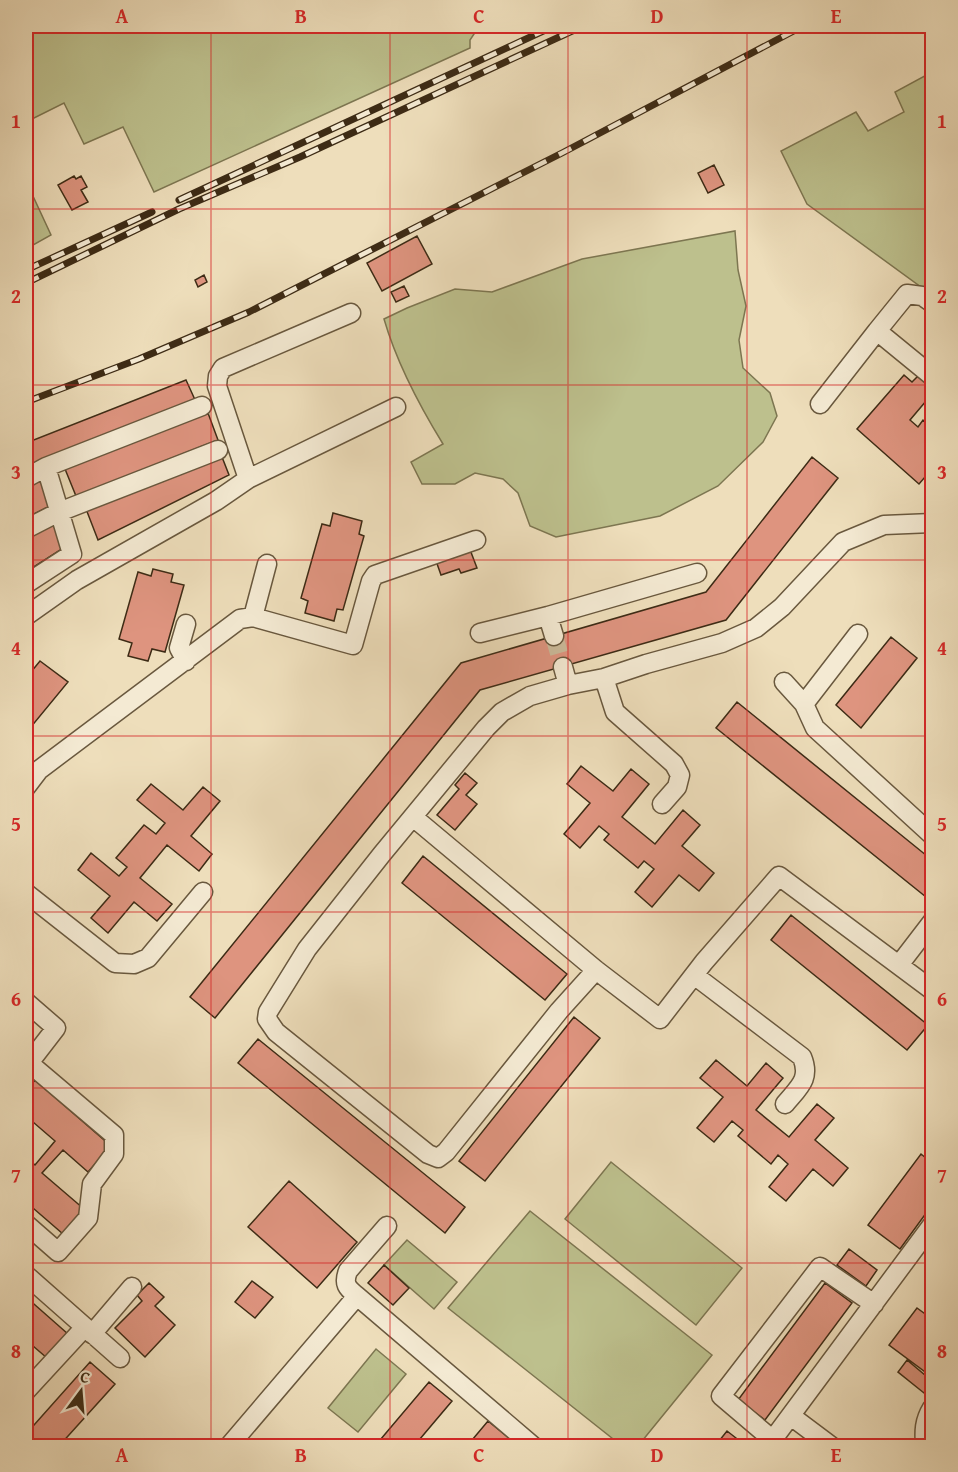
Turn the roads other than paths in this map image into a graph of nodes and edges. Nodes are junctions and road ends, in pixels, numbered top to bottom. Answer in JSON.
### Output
{"nodes":[{"id":1,"x":933,"y":303,"type":"edge"},
{"id":2,"x":351,"y":313,"type":"dead end"},
{"id":3,"x":877,"y":331,"type":"junction"},
{"id":4,"x":933,"y":376,"type":"edge"},
{"id":5,"x":820,"y":404,"type":"dead end"},
{"id":6,"x":202,"y":406,"type":"dead end"},
{"id":7,"x":396,"y":407,"type":"dead end"},
{"id":8,"x":218,"y":450,"type":"dead end"},
{"id":9,"x":46,"y":467,"type":"junction"},
{"id":10,"x":26,"y":478,"type":"edge"},
{"id":11,"x":248,"y":479,"type":"junction"},
{"id":12,"x":59,"y":512,"type":"junction"},
{"id":13,"x":933,"y":523,"type":"edge"},
{"id":14,"x":26,"y":529,"type":"edge"},
{"id":15,"x":476,"y":540,"type":"dead end"},
{"id":16,"x":72,"y":554,"type":"junction"},
{"id":17,"x":267,"y":564,"type":"dead end"},
{"id":18,"x":697,"y":573,"type":"dead end"},
{"id":19,"x":77,"y":580,"type":"junction"},
{"id":20,"x":26,"y":584,"type":"edge"},
{"id":21,"x":26,"y":616,"type":"edge"},
{"id":22,"x":548,"y":616,"type":"junction"},
{"id":23,"x":253,"y":617,"type":"junction"},
{"id":24,"x":186,"y":624,"type":"dead end"},
{"id":25,"x":480,"y":633,"type":"dead end"},
{"id":26,"x":858,"y":634,"type":"dead end"},
{"id":27,"x":554,"y":636,"type":"tunnel mouth"},
{"id":28,"x":186,"y":661,"type":"junction"},
{"id":29,"x":563,"y":667,"type":"tunnel mouth"},
{"id":30,"x":604,"y":678,"type":"junction"},
{"id":31,"x":784,"y":682,"type":"dead end"},
{"id":32,"x":568,"y":685,"type":"junction"},
{"id":33,"x":804,"y":704,"type":"junction"},
{"id":34,"x":26,"y":787,"type":"edge"},
{"id":35,"x":662,"y":804,"type":"dead end"},
{"id":36,"x":413,"y":817,"type":"junction"},
{"id":37,"x":933,"y":835,"type":"edge"},
{"id":38,"x":203,"y":892,"type":"dead end"},
{"id":39,"x":26,"y":893,"type":"edge"},
{"id":40,"x":933,"y":922,"type":"edge"},
{"id":41,"x":899,"y":965,"type":"junction"},
{"id":42,"x":596,"y":970,"type":"junction"},
{"id":43,"x":694,"y":975,"type":"junction"},
{"id":44,"x":933,"y":990,"type":"edge"},
{"id":45,"x":26,"y":1002,"type":"edge"},
{"id":46,"x":27,"y":1065,"type":"edge"},
{"id":47,"x":785,"y":1104,"type":"dead end"},
{"id":48,"x":26,"y":1224,"type":"edge"},
{"id":49,"x":933,"y":1225,"type":"edge"},
{"id":50,"x":387,"y":1226,"type":"dead end"},
{"id":51,"x":26,"y":1275,"type":"edge"},
{"id":52,"x":132,"y":1287,"type":"dead end"},
{"id":53,"x":357,"y":1296,"type":"junction"},
{"id":54,"x":874,"y":1304,"type":"junction"},
{"id":55,"x":88,"y":1331,"type":"junction"},
{"id":56,"x":120,"y":1358,"type":"dead end"},
{"id":57,"x":26,"y":1391,"type":"edge"},
{"id":58,"x":933,"y":1408,"type":"edge"},
{"id":59,"x":791,"y":1416,"type":"junction"},
{"id":60,"x":770,"y":1443,"type":"edge"},
{"id":61,"x":229,"y":1446,"type":"edge"},
{"id":62,"x":533,"y":1446,"type":"edge"},
{"id":63,"x":831,"y":1446,"type":"edge"},
{"id":64,"x":925,"y":1446,"type":"edge"}],
"edges":[{"from":1,"to":3,"type":"lane"},
{"from":2,"to":11,"type":"lane"},
{"from":3,"to":4,"type":"lane"},
{"from":3,"to":5,"type":"lane"},
{"from":6,"to":9,"type":"lane"},
{"from":7,"to":11,"type":"lane"},
{"from":8,"to":12,"type":"lane"},
{"from":9,"to":10,"type":"lane"},
{"from":9,"to":12,"type":"lane"},
{"from":11,"to":19,"type":"lane"},
{"from":12,"to":14,"type":"lane"},
{"from":12,"to":16,"type":"lane"},
{"from":13,"to":30,"type":"lane"},
{"from":15,"to":23,"type":"lane"},
{"from":16,"to":19,"type":"lane"},
{"from":16,"to":20,"type":"lane"},
{"from":17,"to":23,"type":"lane"},
{"from":18,"to":22,"type":"lane"},
{"from":19,"to":21,"type":"lane"},
{"from":22,"to":25,"type":"lane"},
{"from":22,"to":27,"type":"lane"},
{"from":23,"to":28,"type":"lane"},
{"from":24,"to":28,"type":"lane"},
{"from":26,"to":33,"type":"lane"},
{"from":28,"to":34,"type":"lane"},
{"from":29,"to":32,"type":"lane"},
{"from":30,"to":32,"type":"lane"},
{"from":30,"to":35,"type":"lane"},
{"from":31,"to":33,"type":"lane"},
{"from":32,"to":36,"type":"lane"},
{"from":33,"to":37,"type":"lane"},
{"from":36,"to":42,"type":"lane"},
{"from":36,"to":42,"type":"lane"},
{"from":38,"to":39,"type":"lane"},
{"from":40,"to":41,"type":"lane"},
{"from":41,"to":43,"type":"lane"},
{"from":41,"to":44,"type":"lane"},
{"from":42,"to":43,"type":"lane"},
{"from":43,"to":47,"type":"lane"},
{"from":45,"to":46,"type":"lane"},
{"from":46,"to":48,"type":"lane"},
{"from":49,"to":54,"type":"lane"},
{"from":50,"to":53,"type":"lane"},
{"from":51,"to":55,"type":"lane"},
{"from":52,"to":55,"type":"lane"},
{"from":53,"to":61,"type":"lane"},
{"from":53,"to":62,"type":"lane"},
{"from":54,"to":59,"type":"lane"},
{"from":54,"to":60,"type":"lane"},
{"from":55,"to":56,"type":"lane"},
{"from":55,"to":57,"type":"lane"},
{"from":58,"to":64,"type":"lane"},
{"from":59,"to":60,"type":"lane"},
{"from":59,"to":63,"type":"lane"}]}
